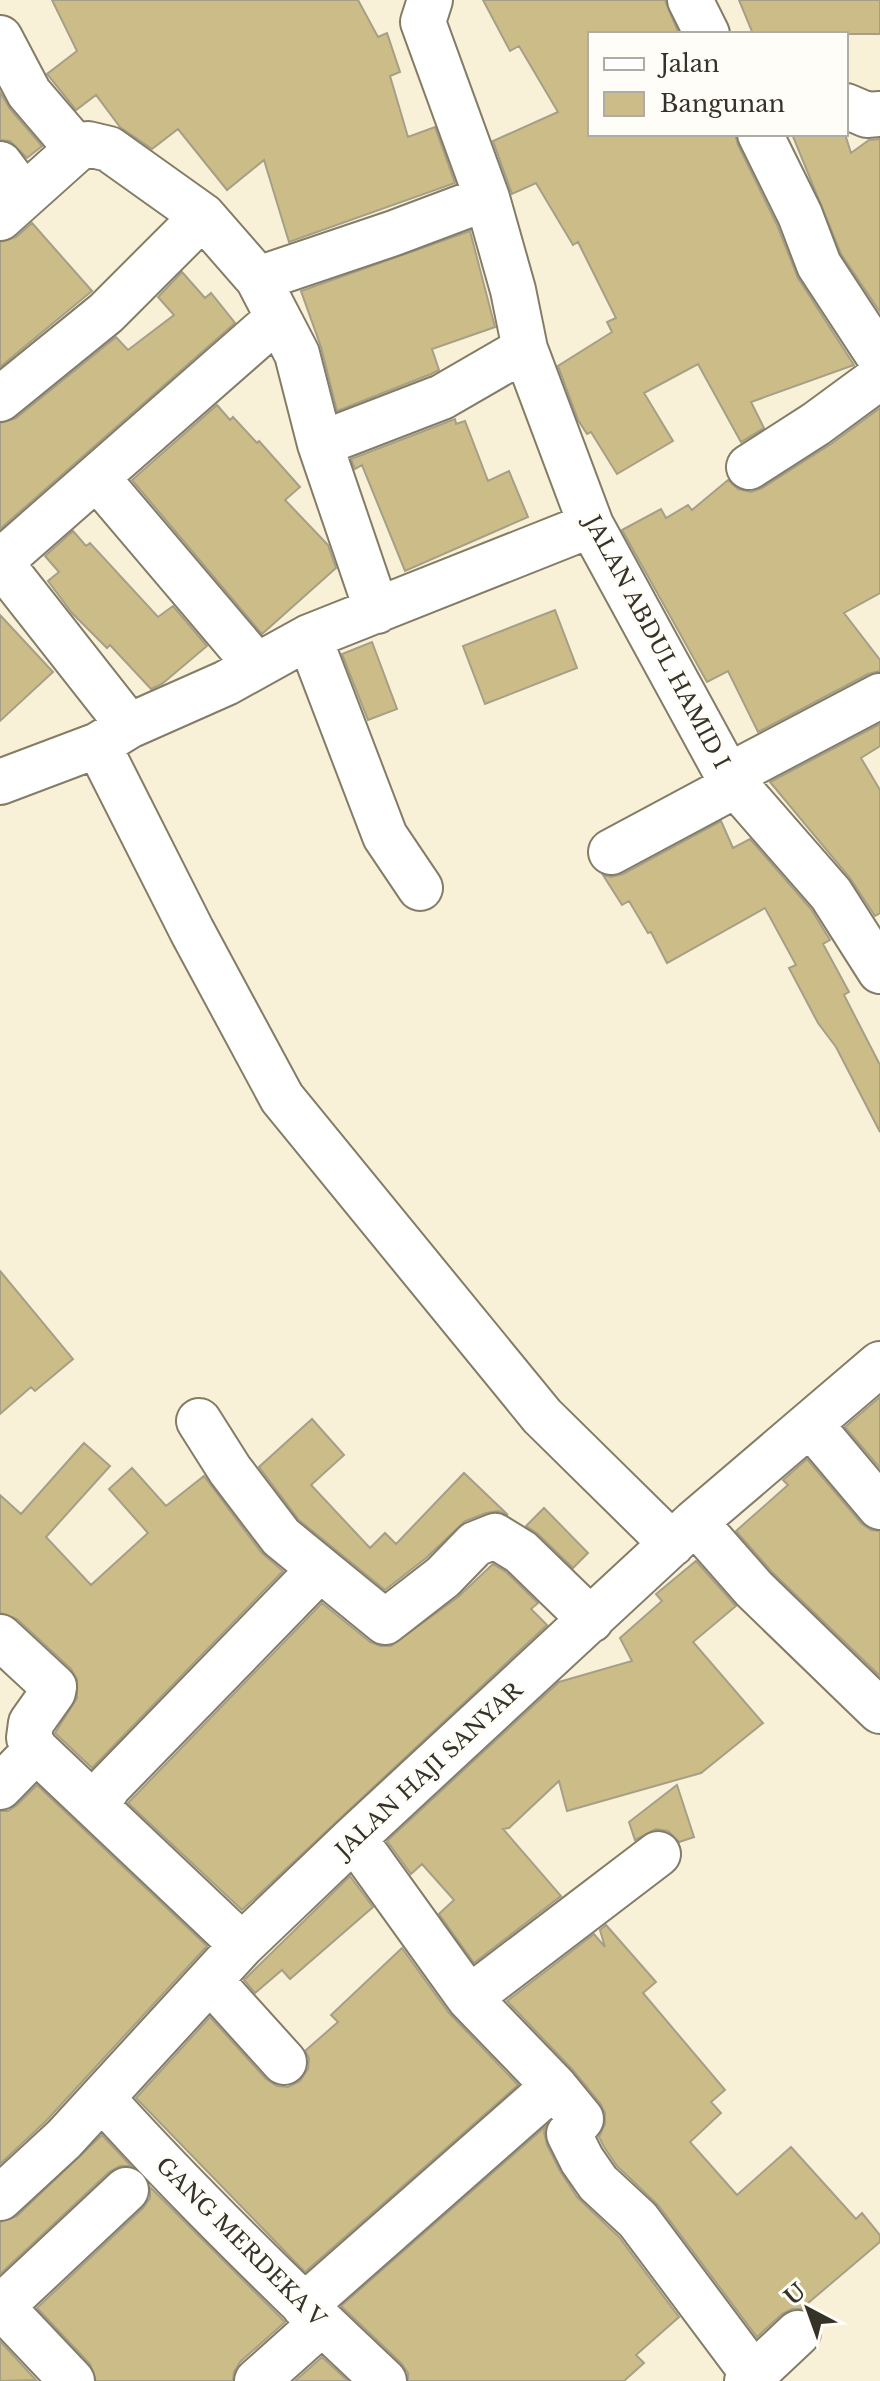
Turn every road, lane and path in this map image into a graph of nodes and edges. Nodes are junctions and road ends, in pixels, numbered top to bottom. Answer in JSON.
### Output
{"nodes":[{"id":1,"x":430,"y":0,"type":"edge"},
{"id":2,"x":690,"y":0,"type":"edge"},
{"id":3,"x":706,"y":32,"type":"edge"},
{"id":4,"x":0,"y":38,"type":"edge"},
{"id":5,"x":848,"y":107,"type":"edge"},
{"id":6,"x":880,"y":114,"type":"edge"},
{"id":7,"x":761,"y":136,"type":"edge"},
{"id":8,"x":77,"y":149,"type":"junction"},
{"id":9,"x":8,"y":193,"type":"edge"},
{"id":10,"x":487,"y":198,"type":"junction"},
{"id":11,"x":203,"y":216,"type":"junction"},
{"id":12,"x":258,"y":279,"type":"junction"},
{"id":13,"x":278,"y":318,"type":"junction"},
{"id":14,"x":525,"y":349,"type":"junction"},
{"id":15,"x":879,"y":359,"type":"edge"},
{"id":16,"x":0,"y":399,"type":"edge"},
{"id":17,"x":320,"y":444,"type":"junction"},
{"id":18,"x":749,"y":467,"type":"dead end"},
{"id":19,"x":98,"y":479,"type":"junction"},
{"id":20,"x":591,"y":525,"type":"junction"},
{"id":21,"x":0,"y":562,"type":"edge"},
{"id":22,"x":377,"y":611,"type":"junction"},
{"id":23,"x":309,"y":637,"type":"junction"},
{"id":24,"x":256,"y":665,"type":"junction"},
{"id":25,"x":880,"y":696,"type":"edge"},
{"id":26,"x":114,"y":736,"type":"junction"},
{"id":27,"x":732,"y":781,"type":"junction"},
{"id":28,"x":0,"y":782,"type":"edge"},
{"id":29,"x":611,"y":852,"type":"dead end"},
{"id":30,"x":420,"y":888,"type":"dead end"},
{"id":31,"x":880,"y":971,"type":"edge"},
{"id":32,"x":880,"y":1364,"type":"edge"},
{"id":33,"x":199,"y":1421,"type":"dead end"},
{"id":34,"x":810,"y":1424,"type":"junction"},
{"id":35,"x":880,"y":1507,"type":"edge"},
{"id":36,"x":684,"y":1533,"type":"junction"},
{"id":37,"x":320,"y":1569,"type":"junction"},
{"id":38,"x":591,"y":1620,"type":"junction"},
{"id":39,"x":0,"y":1637,"type":"edge"},
{"id":40,"x":880,"y":1711,"type":"edge"},
{"id":41,"x":0,"y":1724,"type":"edge"},
{"id":42,"x":34,"y":1753,"type":"junction"},
{"id":43,"x":0,"y":1787,"type":"edge"},
{"id":44,"x":96,"y":1806,"type":"junction"},
{"id":45,"x":354,"y":1838,"type":"junction"},
{"id":46,"x":658,"y":1854,"type":"dead end"},
{"id":47,"x":242,"y":1945,"type":"junction"},
{"id":48,"x":210,"y":1980,"type":"junction"},
{"id":49,"x":469,"y":1998,"type":"junction"},
{"id":50,"x":284,"y":2062,"type":"dead end"},
{"id":51,"x":554,"y":2086,"type":"junction"},
{"id":52,"x":102,"y":2098,"type":"junction"},
{"id":53,"x":126,"y":2190,"type":"dead end"},
{"id":54,"x":0,"y":2198,"type":"edge"},
{"id":55,"x":1,"y":2307,"type":"edge"},
{"id":56,"x":313,"y":2315,"type":"junction"},
{"id":57,"x":798,"y":2333,"type":"dead end"},
{"id":58,"x":750,"y":2378,"type":"edge"},
{"id":59,"x":72,"y":2381,"type":"edge"},
{"id":60,"x":257,"y":2381,"type":"edge"},
{"id":61,"x":384,"y":2381,"type":"edge"}],
"edges":[{"from":1,"to":10,"type":"street","name":"JALAN ABDUL HAMID I"},
{"from":2,"to":3,"type":"street"},
{"from":4,"to":8,"type":"street"},
{"from":5,"to":6,"type":"street"},
{"from":7,"to":15,"type":"street"},
{"from":8,"to":9,"type":"street"},
{"from":8,"to":11,"type":"street"},
{"from":10,"to":12,"type":"street"},
{"from":10,"to":14,"type":"street","name":"JALAN ABDUL HAMID I"},
{"from":11,"to":12,"type":"street"},
{"from":11,"to":16,"type":"street"},
{"from":12,"to":13,"type":"street"},
{"from":13,"to":17,"type":"street"},
{"from":13,"to":19,"type":"street"},
{"from":14,"to":17,"type":"street"},
{"from":14,"to":20,"type":"street","name":"JALAN ABDUL HAMID I"},
{"from":15,"to":18,"type":"street"},
{"from":17,"to":22,"type":"street"},
{"from":19,"to":21,"type":"street"},
{"from":19,"to":24,"type":"street"},
{"from":20,"to":22,"type":"street"},
{"from":20,"to":27,"type":"street","name":"JALAN ABDUL HAMID I"},
{"from":21,"to":26,"type":"street"},
{"from":22,"to":23,"type":"street"},
{"from":23,"to":24,"type":"street"},
{"from":23,"to":30,"type":"street"},
{"from":24,"to":26,"type":"street"},
{"from":25,"to":27,"type":"street"},
{"from":26,"to":28,"type":"street"},
{"from":26,"to":36,"type":"street"},
{"from":27,"to":29,"type":"street"},
{"from":27,"to":31,"type":"street","name":"JALAN ABDUL HAMID I"},
{"from":32,"to":34,"type":"street","name":"JALAN HAJI SANYAR"},
{"from":33,"to":37,"type":"street"},
{"from":34,"to":35,"type":"street"},
{"from":34,"to":36,"type":"street","name":"JALAN HAJI SANYAR"},
{"from":36,"to":38,"type":"street","name":"JALAN HAJI SANYAR"},
{"from":36,"to":40,"type":"street"},
{"from":37,"to":38,"type":"street"},
{"from":37,"to":44,"type":"street"},
{"from":38,"to":45,"type":"street","name":"JALAN HAJI SANYAR"},
{"from":39,"to":42,"type":"street"},
{"from":41,"to":42,"type":"street"},
{"from":42,"to":43,"type":"street"},
{"from":42,"to":44,"type":"street"},
{"from":44,"to":47,"type":"street"},
{"from":45,"to":47,"type":"street","name":"JALAN HAJI SANYAR"},
{"from":45,"to":49,"type":"street"},
{"from":46,"to":49,"type":"street"},
{"from":47,"to":48,"type":"street","name":"JALAN HAJI SANYAR"},
{"from":48,"to":50,"type":"street"},
{"from":48,"to":52,"type":"street","name":"JALAN HAJI SANYAR"},
{"from":49,"to":51,"type":"street"},
{"from":51,"to":56,"type":"street"},
{"from":51,"to":58,"type":"street"},
{"from":52,"to":54,"type":"street","name":"JALAN HAJI SANYAR"},
{"from":52,"to":56,"type":"street","name":"GANG MERDEKA V"},
{"from":53,"to":55,"type":"street"},
{"from":55,"to":59,"type":"street"},
{"from":56,"to":60,"type":"street"},
{"from":56,"to":61,"type":"street","name":"GANG MERDEKA V"},
{"from":57,"to":58,"type":"street"}]}
